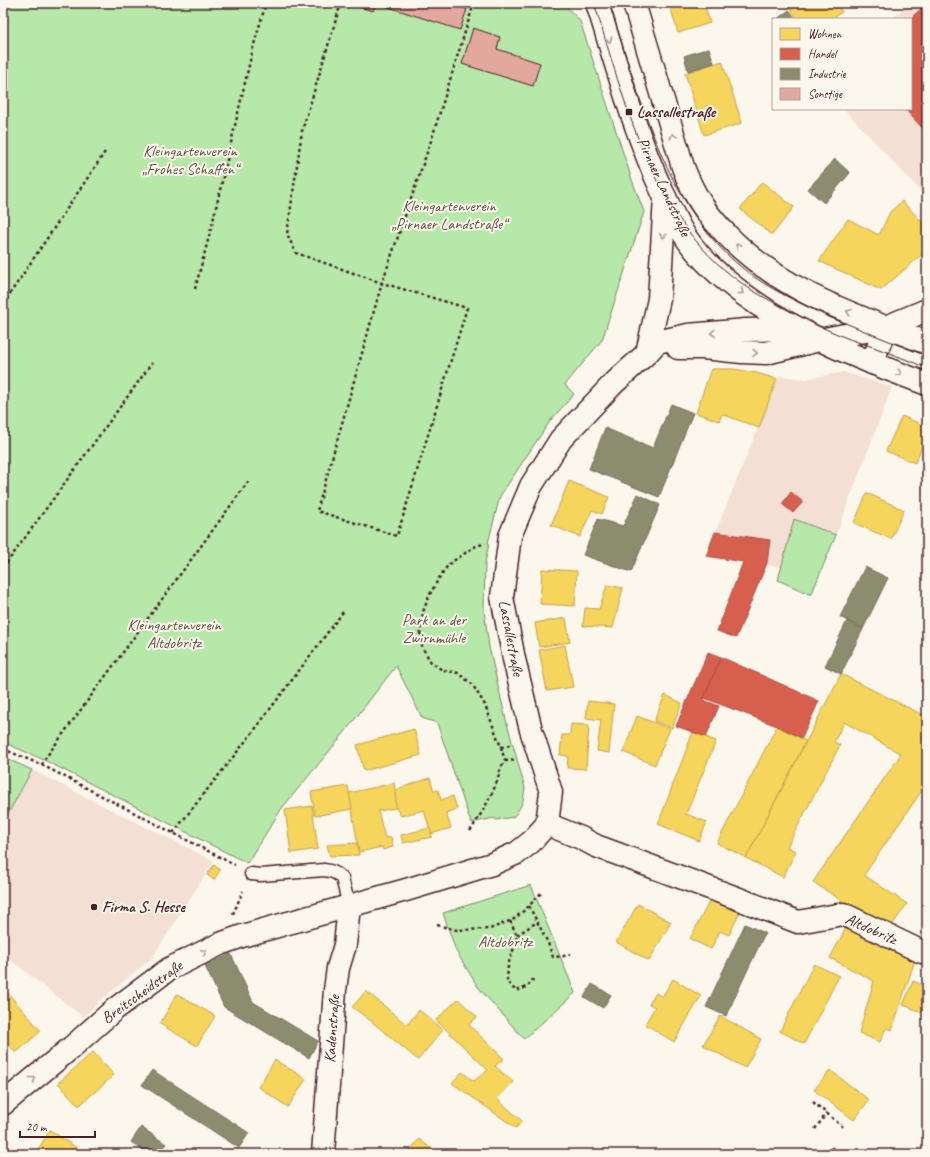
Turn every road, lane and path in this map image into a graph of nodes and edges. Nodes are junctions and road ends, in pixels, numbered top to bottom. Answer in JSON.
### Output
{"nodes":[{"id":1,"x":266,"y":3,"type":"edge"},
{"id":2,"x":341,"y":3,"type":"edge"},
{"id":3,"x":474,"y":3,"type":"edge"},
{"id":4,"x":597,"y":3,"type":"edge"},
{"id":5,"x":634,"y":3,"type":"edge"},
{"id":6,"x":105,"y":152,"type":"dead end"},
{"id":7,"x":665,"y":197,"type":"junction"},
{"id":8,"x":382,"y":283,"type":"junction"},
{"id":9,"x":195,"y":289,"type":"dead end"},
{"id":10,"x":3,"y":304,"type":"edge"},
{"id":11,"x":927,"y":310,"type":"edge"},
{"id":12,"x":886,"y":327,"type":"junction"},
{"id":13,"x":820,"y":340,"type":"junction"},
{"id":14,"x":927,"y":343,"type":"edge"},
{"id":15,"x":647,"y":353,"type":"junction"},
{"id":16,"x":152,"y":363,"type":"dead end"},
{"id":17,"x":872,"y":363,"type":"junction"},
{"id":18,"x":927,"y":384,"type":"edge"},
{"id":19,"x":248,"y":482,"type":"dead end"},
{"id":20,"x":487,"y":543,"type":"dead end"},
{"id":21,"x":3,"y":568,"type":"edge"},
{"id":22,"x":343,"y":612,"type":"dead end"},
{"id":23,"x":3,"y":749,"type":"edge"},
{"id":24,"x":42,"y":765,"type":"junction"},
{"id":25,"x":547,"y":824,"type":"junction"},
{"id":26,"x":470,"y":831,"type":"dead end"},
{"id":27,"x":173,"y":833,"type":"junction"},
{"id":28,"x":251,"y":874,"type":"junction"},
{"id":29,"x":542,"y":891,"type":"dead end"},
{"id":30,"x":349,"y":906,"type":"junction"},
{"id":31,"x":529,"y":906,"type":"junction"},
{"id":32,"x":510,"y":921,"type":"junction"},
{"id":33,"x":537,"y":922,"type":"junction"},
{"id":34,"x":437,"y":925,"type":"dead end"},
{"id":35,"x":517,"y":934,"type":"junction"},
{"id":36,"x":238,"y":937,"type":"junction"},
{"id":37,"x":927,"y":953,"type":"edge"},
{"id":38,"x":570,"y":954,"type":"dead end"},
{"id":39,"x":533,"y":979,"type":"dead end"},
{"id":40,"x":813,"y":1102,"type":"dead end"},
{"id":41,"x":3,"y":1104,"type":"edge"},
{"id":42,"x":827,"y":1113,"type":"junction"},
{"id":43,"x":843,"y":1127,"type":"dead end"},
{"id":44,"x":814,"y":1129,"type":"dead end"},
{"id":45,"x":834,"y":1145,"type":"dead end"},
{"id":46,"x":323,"y":1154,"type":"edge"},
{"id":47,"x":828,"y":1154,"type":"edge"}],
"edges":[{"from":1,"to":9,"type":"path"},
{"from":2,"to":8,"type":"path"},
{"from":3,"to":8,"type":"path"},
{"from":4,"to":7,"type":"street","name":"Pirnaer Landstraße","one_way":true},
{"from":12,"to":5,"type":"street","name":"Pirnaer Landstraße","one_way":true},
{"from":6,"to":10,"type":"path"},
{"from":7,"to":13,"type":"street","name":"Pirnaer Landstraße","one_way":true},
{"from":7,"to":15,"type":"street","one_way":true},
{"from":8,"to":8,"type":"path"},
{"from":11,"to":12,"type":"street"},
{"from":12,"to":13,"type":"street"},
{"from":12,"to":14,"type":"street","name":"Pirnaer Landstraße"},
{"from":12,"to":17,"type":"street"},
{"from":13,"to":15,"type":"street"},
{"from":13,"to":17,"type":"street","name":"Pirnaer Landstraße"},
{"from":15,"to":25,"type":"street","name":"Lassallestraße"},
{"from":16,"to":21,"type":"path"},
{"from":17,"to":18,"type":"street","name":"Pirnaer Landstraße","one_way":true},
{"from":19,"to":24,"type":"path"},
{"from":20,"to":26,"type":"path"},
{"from":22,"to":27,"type":"path"},
{"from":23,"to":24,"type":"path"},
{"from":24,"to":27,"type":"path"},
{"from":25,"to":30,"type":"street"},
{"from":25,"to":37,"type":"street","name":"Altdobritz"},
{"from":27,"to":28,"type":"path"},
{"from":28,"to":30,"type":"lane"},
{"from":28,"to":36,"type":"path"},
{"from":29,"to":31,"type":"path"},
{"from":30,"to":36,"type":"street","name":"Breitscheidstraße"},
{"from":30,"to":46,"type":"street","name":"Kadenstraße"},
{"from":31,"to":32,"type":"path"},
{"from":31,"to":33,"type":"path"},
{"from":32,"to":34,"type":"path"},
{"from":32,"to":35,"type":"path"},
{"from":33,"to":35,"type":"path"},
{"from":33,"to":38,"type":"path"},
{"from":35,"to":39,"type":"path"},
{"from":41,"to":36,"type":"street","name":"Breitscheidstraße","one_way":true},
{"from":40,"to":42,"type":"path"},
{"from":42,"to":43,"type":"path"},
{"from":42,"to":44,"type":"path"},
{"from":45,"to":47,"type":"path"}]}
